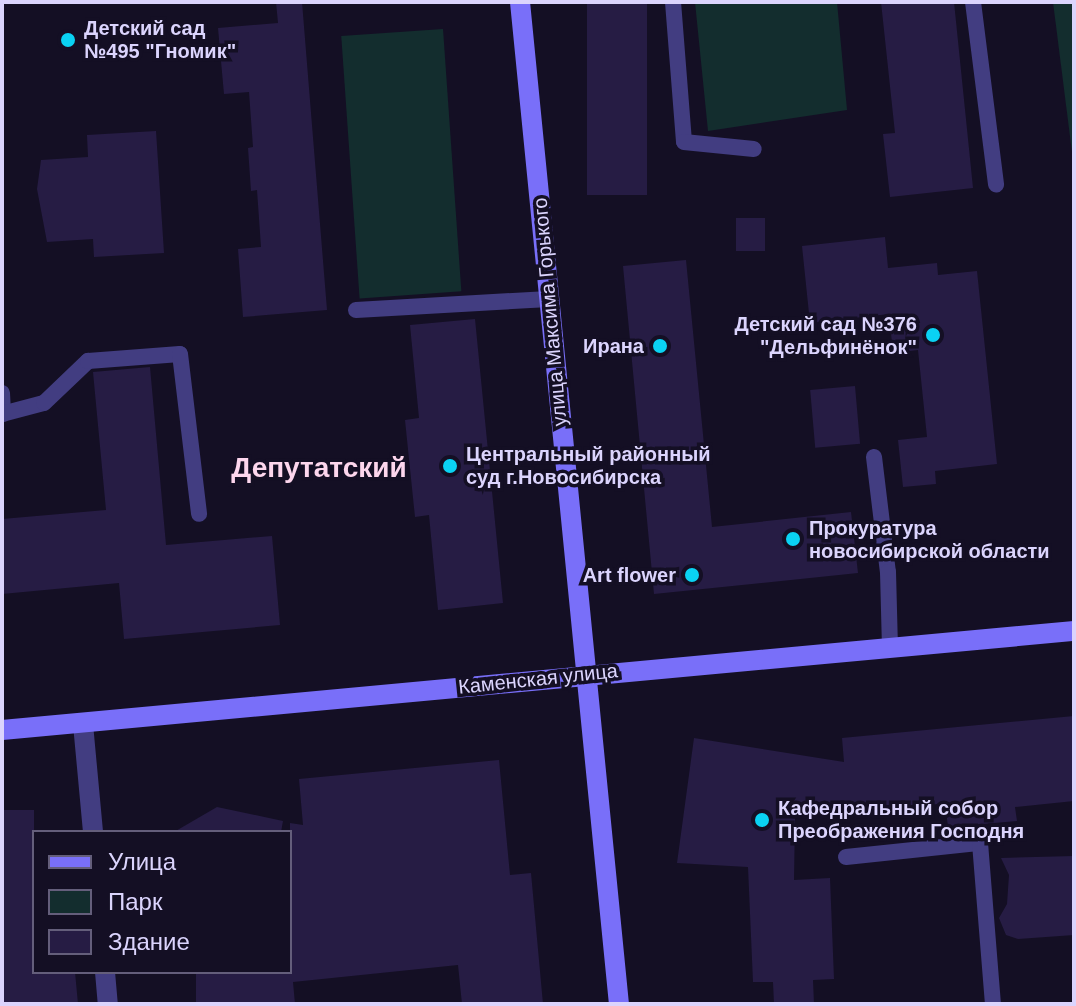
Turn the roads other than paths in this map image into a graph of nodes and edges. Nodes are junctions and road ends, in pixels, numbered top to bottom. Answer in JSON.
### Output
{"nodes":[{"id":1,"x":520,"y":2,"type":"edge"},
{"id":2,"x":673,"y":2,"type":"edge"},
{"id":3,"x":973,"y":2,"type":"edge"},
{"id":4,"x":754,"y":149,"type":"dead end"},
{"id":5,"x":996,"y":185,"type":"dead end"},
{"id":6,"x":549,"y":299,"type":"junction"},
{"id":7,"x":356,"y":310,"type":"dead end"},
{"id":8,"x":2,"y":393,"type":"edge"},
{"id":9,"x":2,"y":414,"type":"edge"},
{"id":10,"x":874,"y":457,"type":"dead end"},
{"id":11,"x":199,"y":514,"type":"dead end"},
{"id":12,"x":1074,"y":631,"type":"edge"},
{"id":13,"x":890,"y":646,"type":"junction"},
{"id":14,"x":584,"y":674,"type":"junction"},
{"id":15,"x":83,"y":724,"type":"junction"},
{"id":16,"x":2,"y":730,"type":"edge"},
{"id":17,"x":93,"y":830,"type":"edge"},
{"id":18,"x":846,"y":857,"type":"dead end"},
{"id":19,"x":105,"y":974,"type":"edge"},
{"id":20,"x":108,"y":1004,"type":"edge"},
{"id":21,"x":619,"y":1004,"type":"edge"},
{"id":22,"x":993,"y":1004,"type":"edge"}],
"edges":[{"from":1,"to":6,"type":"street","name":"улица Максима Горького"},
{"from":2,"to":4,"type":"lane"},
{"from":3,"to":5,"type":"lane"},
{"from":6,"to":7,"type":"lane"},
{"from":6,"to":14,"type":"street","name":"улица Максима Горького"},
{"from":8,"to":9,"type":"lane"},
{"from":9,"to":11,"type":"lane"},
{"from":10,"to":13,"type":"lane"},
{"from":12,"to":13,"type":"street","name":"Каменская улица"},
{"from":13,"to":14,"type":"street","name":"Каменская улица"},
{"from":14,"to":15,"type":"street","name":"Каменская улица"},
{"from":14,"to":21,"type":"street","name":"улица Максима Горького"},
{"from":15,"to":16,"type":"street","name":"Каменская улица"},
{"from":15,"to":17,"type":"street"},
{"from":18,"to":22,"type":"lane"},
{"from":19,"to":20,"type":"street"}]}
